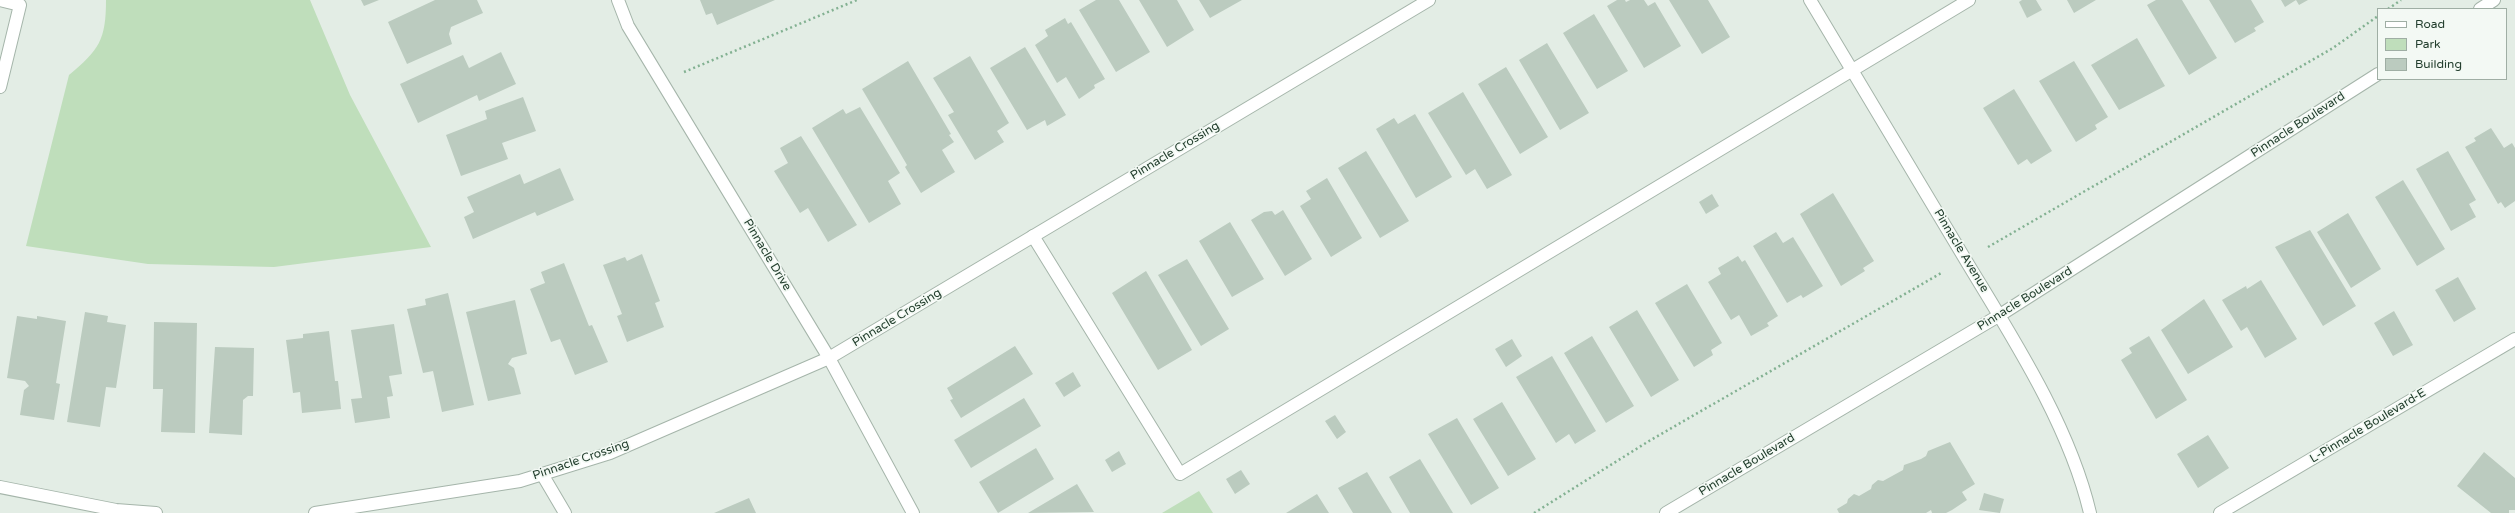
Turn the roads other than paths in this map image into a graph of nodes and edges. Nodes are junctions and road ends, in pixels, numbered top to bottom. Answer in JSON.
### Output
{"nodes":[{"id":1,"x":0,"y":0,"type":"edge"},
{"id":2,"x":618,"y":0,"type":"edge"},
{"id":3,"x":1429,"y":0,"type":"edge"},
{"id":4,"x":1810,"y":0,"type":"edge"},
{"id":5,"x":1969,"y":0,"type":"edge"},
{"id":6,"x":2494,"y":0,"type":"edge"},
{"id":7,"x":2482,"y":8,"type":"edge"},
{"id":8,"x":1853,"y":71,"type":"junction"},
{"id":9,"x":2377,"y":75,"type":"edge"},
{"id":10,"x":0,"y":87,"type":"edge"},
{"id":11,"x":1033,"y":236,"type":"junction"},
{"id":12,"x":2000,"y":316,"type":"junction"},
{"id":13,"x":2515,"y":339,"type":"edge"},
{"id":14,"x":830,"y":358,"type":"junction"},
{"id":15,"x":542,"y":474,"type":"junction"},
{"id":16,"x":0,"y":487,"type":"edge"},
{"id":17,"x":156,"y":513,"type":"edge"},
{"id":18,"x":315,"y":513,"type":"edge"},
{"id":19,"x":565,"y":513,"type":"edge"},
{"id":20,"x":912,"y":513,"type":"edge"},
{"id":21,"x":1666,"y":513,"type":"edge"},
{"id":22,"x":2090,"y":513,"type":"edge"},
{"id":23,"x":2220,"y":513,"type":"edge"}],
"edges":[{"from":1,"to":10,"type":"street"},
{"from":2,"to":14,"type":"street","name":"Pinnacle Drive"},
{"from":3,"to":11,"type":"street","name":"Pinnacle Crossing"},
{"from":4,"to":8,"type":"street","name":"Pinnacle Avenue"},
{"from":5,"to":8,"type":"street"},
{"from":6,"to":7,"type":"street"},
{"from":8,"to":11,"type":"street"},
{"from":8,"to":12,"type":"street","name":"Pinnacle Avenue"},
{"from":9,"to":12,"type":"street","name":"Pinnacle Boulevard"},
{"from":11,"to":14,"type":"street","name":"Pinnacle Crossing"},
{"from":12,"to":21,"type":"street","name":"Pinnacle Boulevard"},
{"from":12,"to":22,"type":"street","name":"Pinnacle Avenue"},
{"from":13,"to":23,"type":"street","name":"L-Pinnacle Boulevard-E"},
{"from":14,"to":15,"type":"street","name":"Pinnacle Crossing"},
{"from":14,"to":20,"type":"street","name":"Pinnacle Drive"},
{"from":15,"to":18,"type":"street","name":"Pinnacle Crossing"},
{"from":15,"to":19,"type":"street"},
{"from":16,"to":17,"type":"street"}]}
